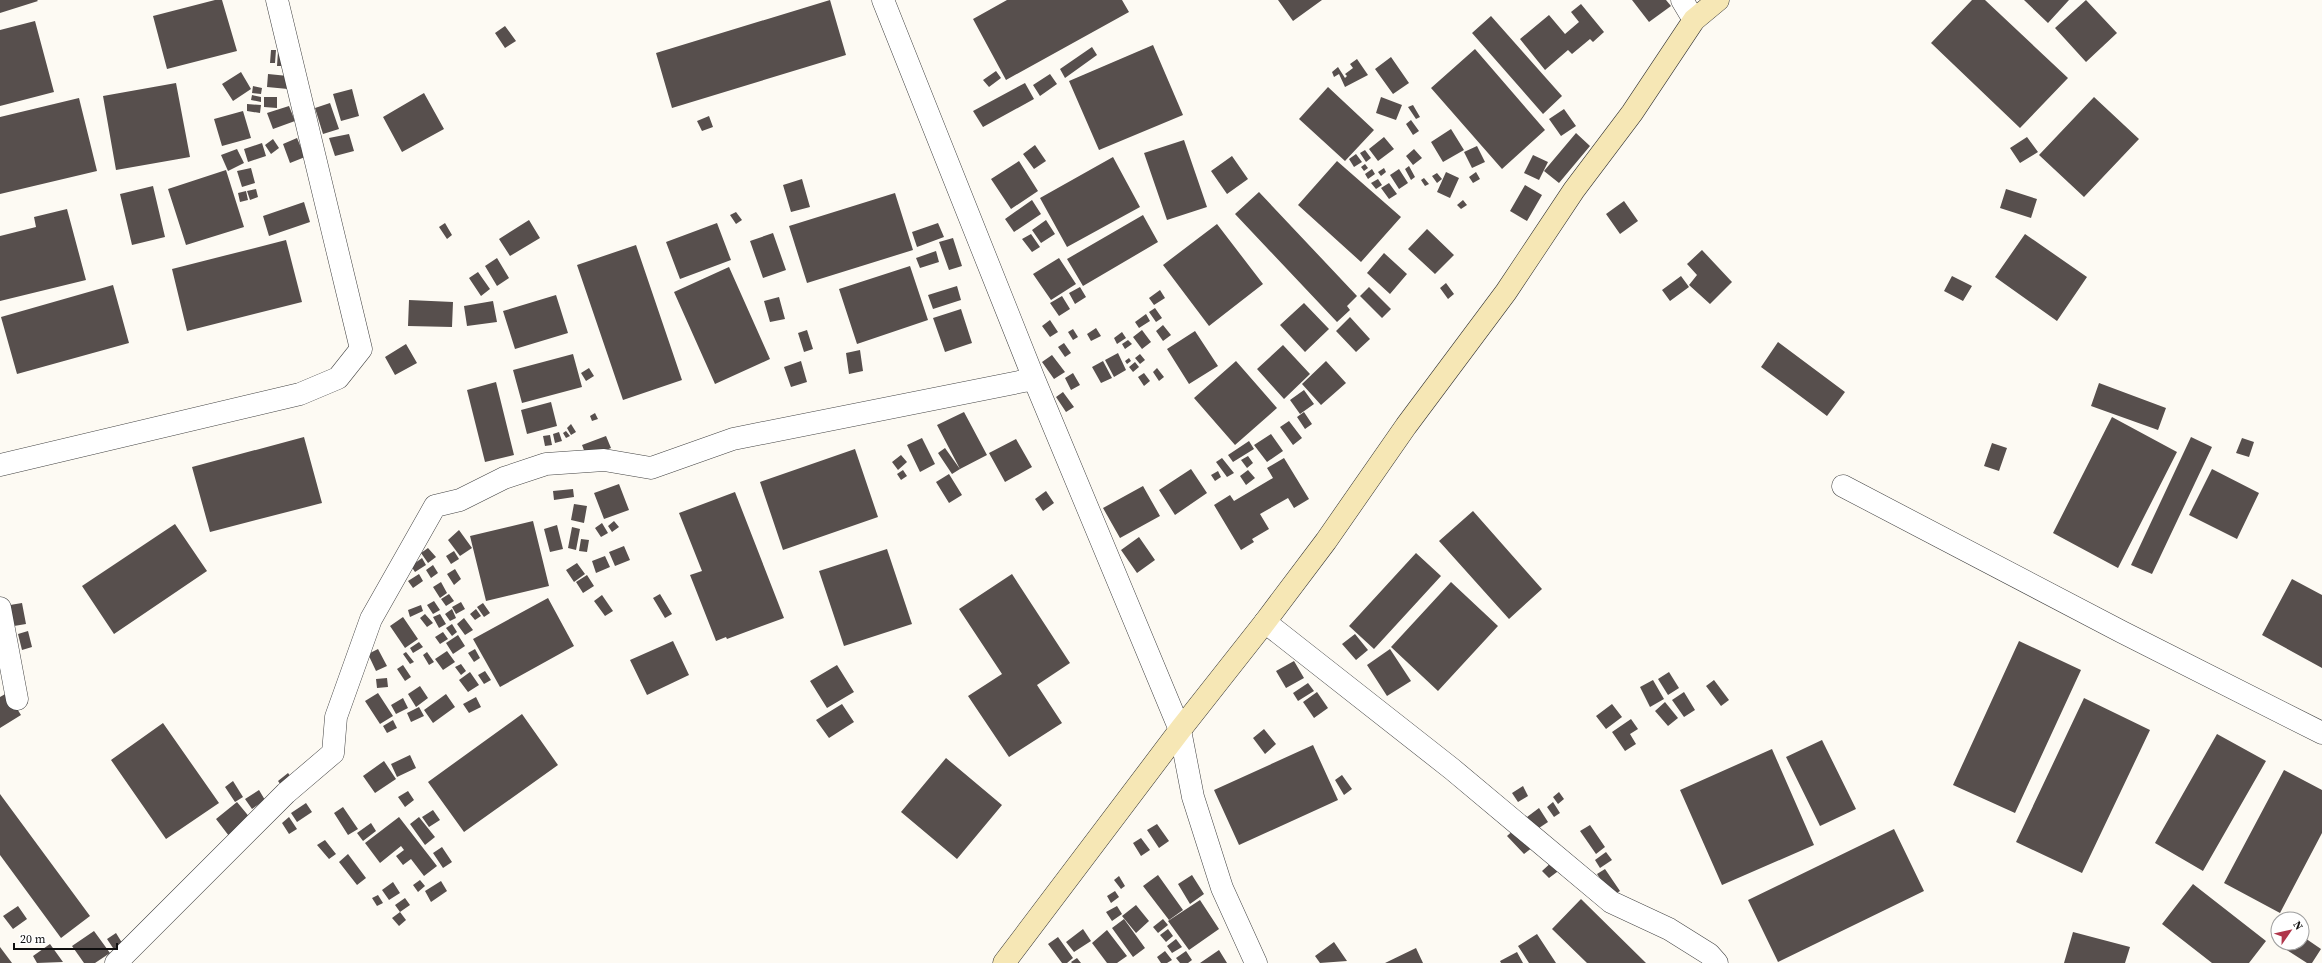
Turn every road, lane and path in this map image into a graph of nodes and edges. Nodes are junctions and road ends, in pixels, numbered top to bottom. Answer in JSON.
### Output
{"nodes":[{"id":1,"x":277,"y":0,"type":"edge"},
{"id":2,"x":883,"y":0,"type":"edge"},
{"id":3,"x":1682,"y":0,"type":"edge"},
{"id":4,"x":1718,"y":0,"type":"edge"},
{"id":5,"x":1694,"y":20,"type":"junction"},
{"id":6,"x":1034,"y":379,"type":"junction"},
{"id":7,"x":0,"y":465,"type":"edge"},
{"id":8,"x":1843,"y":486,"type":"dead end"},
{"id":9,"x":0,"y":608,"type":"edge"},
{"id":10,"x":1266,"y":622,"type":"junction"},
{"id":11,"x":17,"y":699,"type":"dead end"},
{"id":12,"x":1180,"y":730,"type":"junction"},
{"id":13,"x":2322,"y":733,"type":"edge"},
{"id":14,"x":116,"y":963,"type":"edge"},
{"id":15,"x":1004,"y":963,"type":"edge"},
{"id":16,"x":1256,"y":963,"type":"edge"},
{"id":17,"x":1717,"y":963,"type":"edge"}],
"edges":[{"from":1,"to":7,"type":"street"},
{"from":2,"to":6,"type":"street"},
{"from":3,"to":5,"type":"street"},
{"from":4,"to":5,"type":"street"},
{"from":5,"to":10,"type":"street"},
{"from":6,"to":12,"type":"street"},
{"from":6,"to":14,"type":"street"},
{"from":8,"to":13,"type":"street"},
{"from":9,"to":11,"type":"street"},
{"from":10,"to":12,"type":"street"},
{"from":10,"to":17,"type":"street"},
{"from":12,"to":15,"type":"street"},
{"from":12,"to":16,"type":"street"}]}
